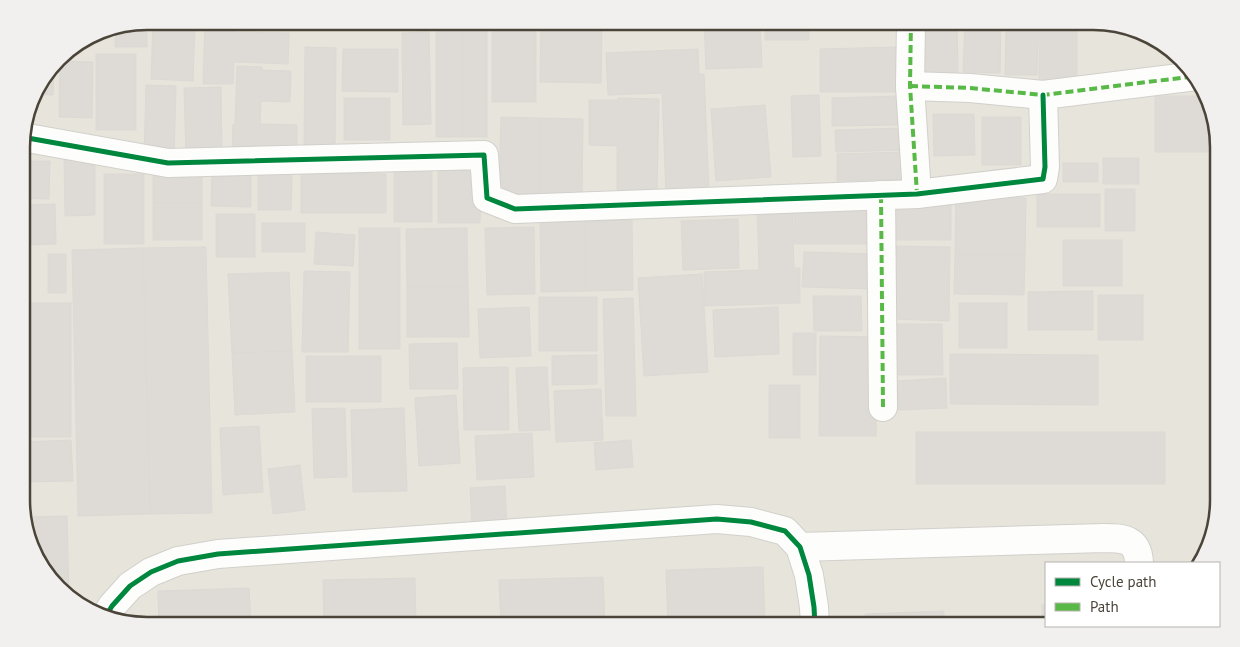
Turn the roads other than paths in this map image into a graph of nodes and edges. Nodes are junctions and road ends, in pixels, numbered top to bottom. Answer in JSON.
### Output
{"nodes":[{"id":1,"x":911,"y":30,"type":"edge"},
{"id":2,"x":1187,"y":77,"type":"edge"},
{"id":3,"x":910,"y":86,"type":"junction"},
{"id":4,"x":1043,"y":94,"type":"junction"},
{"id":5,"x":30,"y":138,"type":"edge"},
{"id":6,"x":917,"y":194,"type":"junction"},
{"id":7,"x":881,"y":195,"type":"junction"},
{"id":8,"x":883,"y":407,"type":"dead end"},
{"id":9,"x":800,"y":547,"type":"junction"},
{"id":10,"x":1139,"y":562,"type":"edge"},
{"id":11,"x":109,"y":610,"type":"edge"},
{"id":12,"x":815,"y":617,"type":"edge"}],
"edges":[{"from":1,"to":3,"type":"street"},
{"from":2,"to":4,"type":"street"},
{"from":3,"to":4,"type":"street"},
{"from":3,"to":6,"type":"street"},
{"from":4,"to":6,"type":"street"},
{"from":5,"to":7,"type":"street"},
{"from":6,"to":7,"type":"street"},
{"from":7,"to":8,"type":"street"},
{"from":9,"to":10,"type":"street"},
{"from":9,"to":11,"type":"street"},
{"from":9,"to":12,"type":"street"}]}
